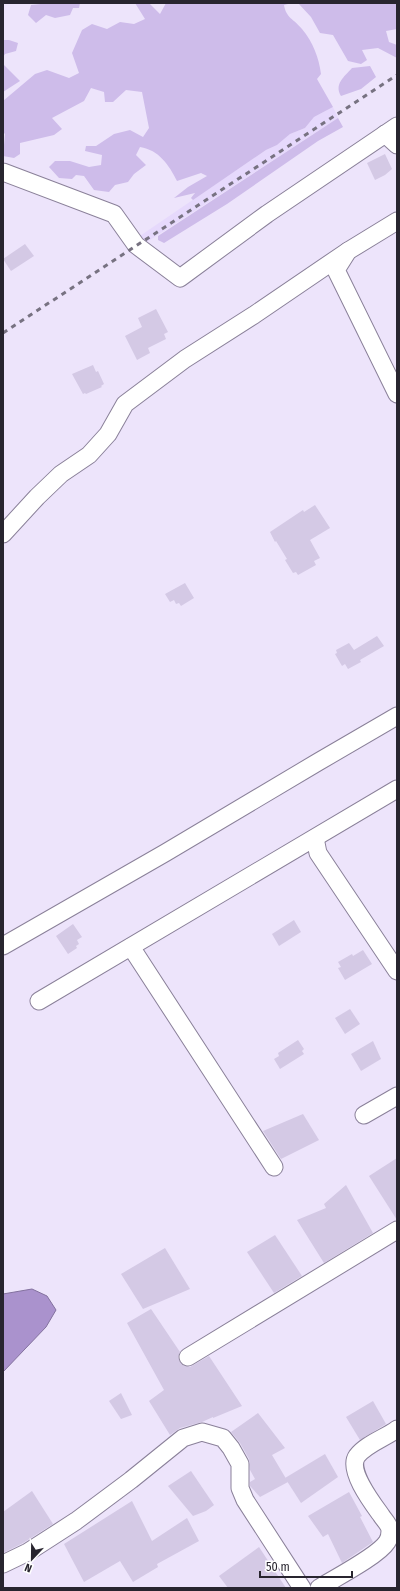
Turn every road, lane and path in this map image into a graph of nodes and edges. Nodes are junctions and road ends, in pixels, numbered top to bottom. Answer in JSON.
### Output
{"nodes":[{"id":1,"x":393,"y":135,"type":"edge"},
{"id":2,"x":3,"y":172,"type":"edge"},
{"id":3,"x":397,"y":221,"type":"edge"},
{"id":4,"x":348,"y":251,"type":"junction"},
{"id":5,"x":397,"y":394,"type":"edge"},
{"id":6,"x":3,"y":534,"type":"edge"},
{"id":7,"x":397,"y":716,"type":"edge"},
{"id":8,"x":397,"y":789,"type":"edge"},
{"id":9,"x":315,"y":838,"type":"junction"},
{"id":10,"x":3,"y":946,"type":"edge"},
{"id":11,"x":132,"y":947,"type":"junction"},
{"id":12,"x":397,"y":971,"type":"edge"},
{"id":13,"x":39,"y":1001,"type":"dead end"},
{"id":14,"x":397,"y":1096,"type":"edge"},
{"id":15,"x":364,"y":1115,"type":"dead end"},
{"id":16,"x":274,"y":1167,"type":"dead end"},
{"id":17,"x":397,"y":1230,"type":"edge"},
{"id":18,"x":188,"y":1357,"type":"dead end"},
{"id":19,"x":397,"y":1429,"type":"edge"},
{"id":20,"x":3,"y":1564,"type":"edge"},
{"id":21,"x":302,"y":1588,"type":"edge"},
{"id":22,"x":319,"y":1588,"type":"edge"}],
"edges":[{"from":1,"to":2,"type":"street"},
{"from":3,"to":4,"type":"street"},
{"from":4,"to":5,"type":"street"},
{"from":4,"to":6,"type":"street"},
{"from":7,"to":10,"type":"street"},
{"from":8,"to":9,"type":"street"},
{"from":9,"to":11,"type":"street"},
{"from":9,"to":12,"type":"street"},
{"from":11,"to":13,"type":"street"},
{"from":11,"to":16,"type":"street"},
{"from":14,"to":15,"type":"street"},
{"from":17,"to":18,"type":"street"},
{"from":19,"to":22,"type":"street"},
{"from":20,"to":21,"type":"street"}]}
